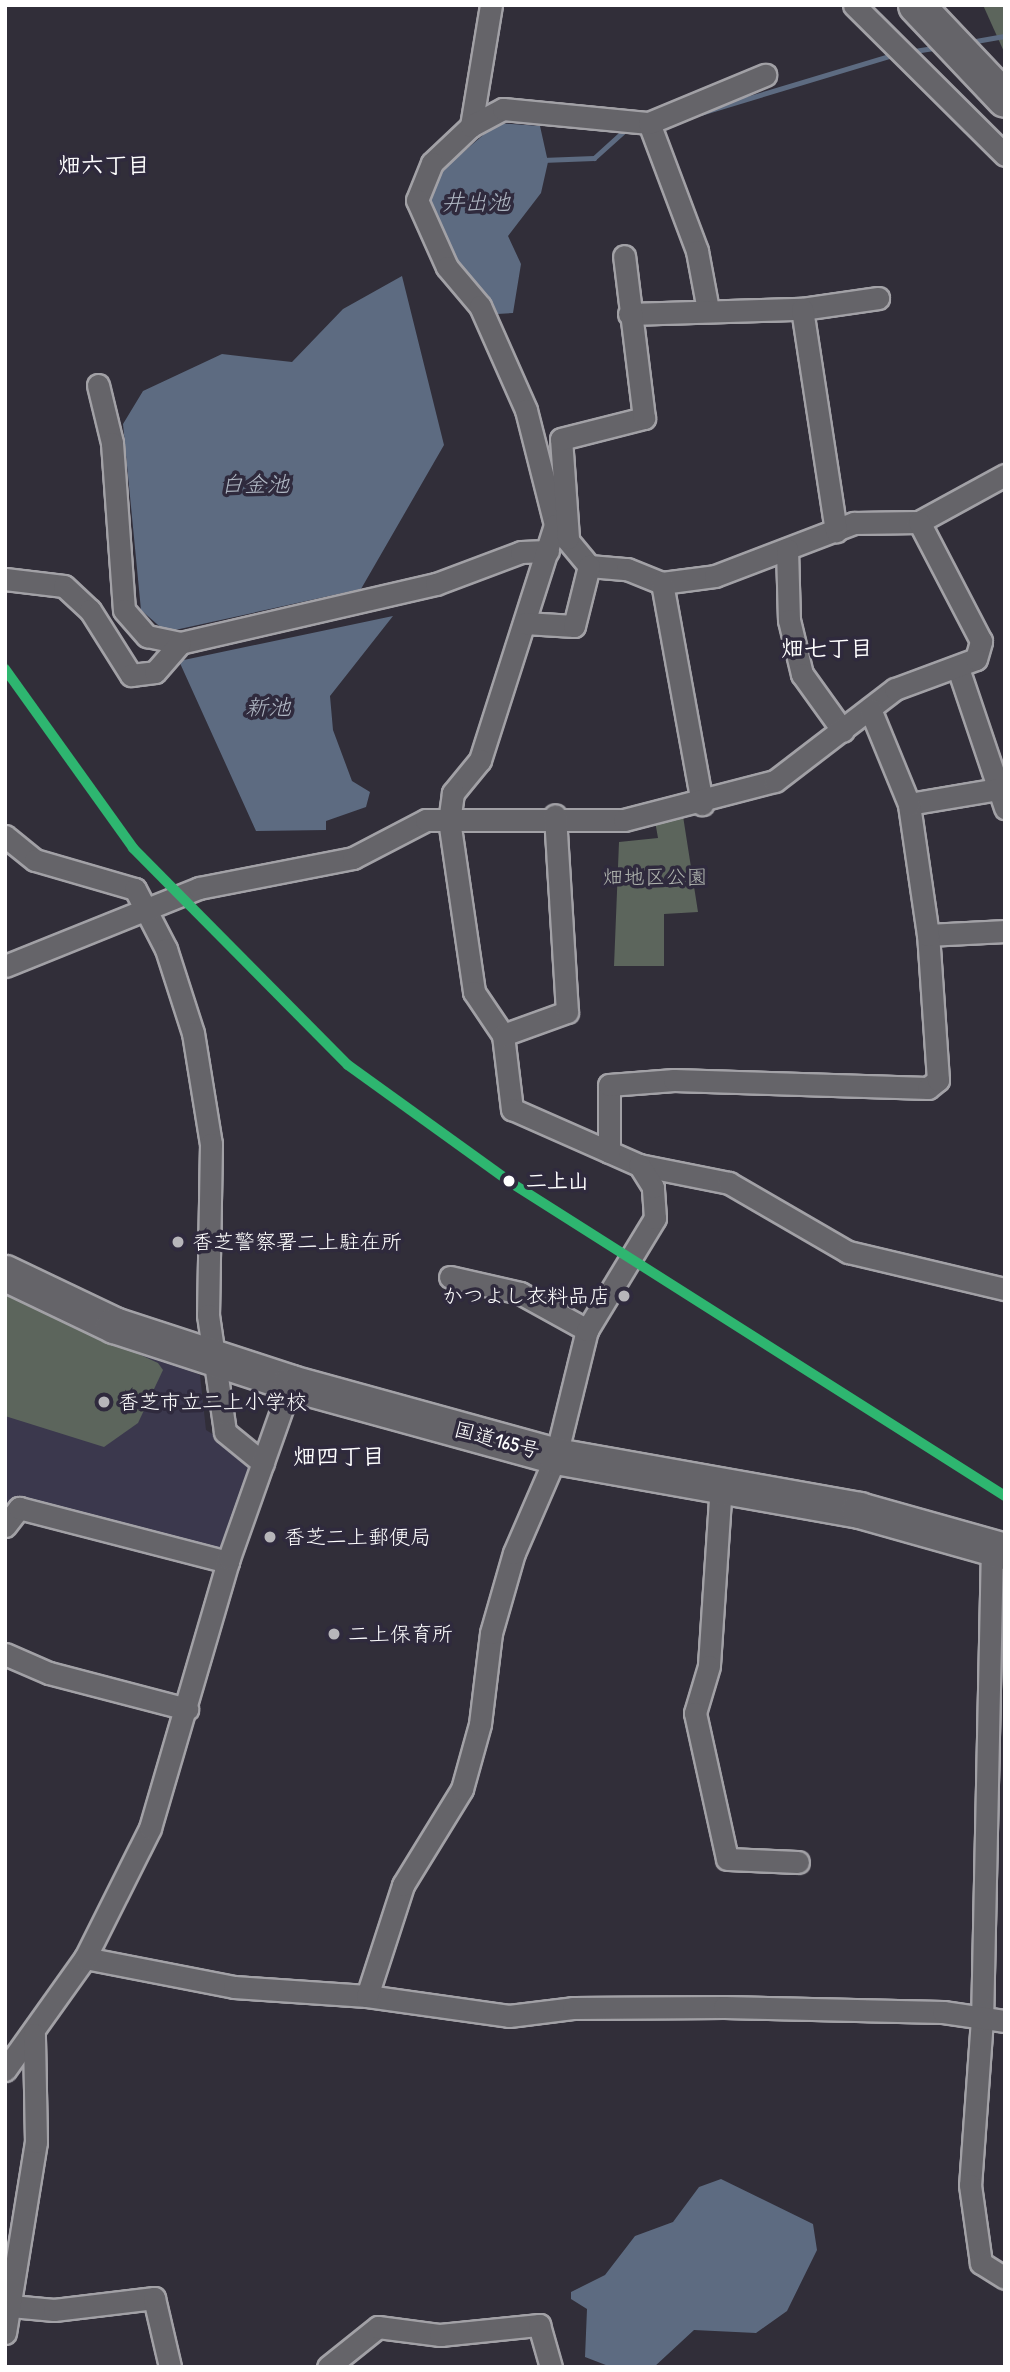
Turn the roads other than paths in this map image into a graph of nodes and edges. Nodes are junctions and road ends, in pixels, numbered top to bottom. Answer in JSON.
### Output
{"nodes":[{"id":1,"x":491,"y":5,"type":"edge"},
{"id":2,"x":853,"y":5,"type":"edge"},
{"id":3,"x":916,"y":5,"type":"edge"},
{"id":4,"x":765,"y":75,"type":"dead end"},
{"id":5,"x":1005,"y":99,"type":"edge"},
{"id":6,"x":649,"y":123,"type":"junction"},
{"id":7,"x":471,"y":126,"type":"junction"},
{"id":8,"x":1005,"y":155,"type":"edge"},
{"id":9,"x":624,"y":256,"type":"dead end"},
{"id":10,"x":878,"y":298,"type":"dead end"},
{"id":11,"x":802,"y":309,"type":"junction"},
{"id":12,"x":708,"y":310,"type":"junction"},
{"id":13,"x":629,"y":314,"type":"junction"},
{"id":14,"x":98,"y":386,"type":"dead end"},
{"id":15,"x":1005,"y":475,"type":"edge"},
{"id":16,"x":919,"y":522,"type":"junction"},
{"id":17,"x":836,"y":531,"type":"junction"},
{"id":18,"x":561,"y":533,"type":"junction"},
{"id":19,"x":787,"y":549,"type":"junction"},
{"id":20,"x":548,"y":551,"type":"junction"},
{"id":21,"x":589,"y":566,"type":"junction"},
{"id":22,"x":5,"y":579,"type":"edge"},
{"id":23,"x":662,"y":583,"type":"junction"},
{"id":24,"x":525,"y":624,"type":"junction"},
{"id":25,"x":180,"y":643,"type":"junction"},
{"id":26,"x":958,"y":668,"type":"junction"},
{"id":27,"x":870,"y":709,"type":"junction"},
{"id":28,"x":843,"y":731,"type":"junction"},
{"id":29,"x":1002,"y":798,"type":"edge"},
{"id":30,"x":702,"y":804,"type":"junction"},
{"id":31,"x":909,"y":804,"type":"junction"},
{"id":32,"x":555,"y":815,"type":"junction"},
{"id":33,"x":449,"y":820,"type":"junction"},
{"id":34,"x":5,"y":836,"type":"edge"},
{"id":35,"x":147,"y":905,"type":"junction"},
{"id":36,"x":1005,"y":931,"type":"edge"},
{"id":37,"x":928,"y":935,"type":"junction"},
{"id":38,"x":5,"y":966,"type":"edge"},
{"id":39,"x":503,"y":1035,"type":"junction"},
{"id":40,"x":610,"y":1152,"type":"junction"},
{"id":41,"x":639,"y":1165,"type":"junction"},
{"id":42,"x":5,"y":1273,"type":"edge"},
{"id":43,"x":450,"y":1277,"type":"dead end"},
{"id":44,"x":1005,"y":1289,"type":"edge"},
{"id":45,"x":587,"y":1329,"type":"junction"},
{"id":46,"x":214,"y":1360,"type":"junction"},
{"id":47,"x":291,"y":1383,"type":"junction"},
{"id":48,"x":556,"y":1456,"type":"junction"},
{"id":49,"x":263,"y":1463,"type":"junction"},
{"id":50,"x":721,"y":1484,"type":"junction"},
{"id":51,"x":5,"y":1526,"type":"edge"},
{"id":52,"x":999,"y":1548,"type":"edge"},
{"id":53,"x":228,"y":1562,"type":"junction"},
{"id":54,"x":5,"y":1654,"type":"edge"},
{"id":55,"x":187,"y":1709,"type":"junction"},
{"id":56,"x":798,"y":1863,"type":"dead end"},
{"id":57,"x":85,"y":1958,"type":"junction"},
{"id":58,"x":367,"y":1996,"type":"junction"},
{"id":59,"x":982,"y":2019,"type":"junction"},
{"id":60,"x":1005,"y":2021,"type":"edge"},
{"id":61,"x":34,"y":2034,"type":"junction"},
{"id":62,"x":5,"y":2070,"type":"edge"},
{"id":63,"x":1005,"y":2278,"type":"edge"},
{"id":64,"x":11,"y":2306,"type":"junction"},
{"id":65,"x":5,"y":2333,"type":"edge"},
{"id":66,"x":170,"y":2367,"type":"edge"},
{"id":67,"x":328,"y":2367,"type":"edge"},
{"id":68,"x":551,"y":2367,"type":"edge"}],
"edges":[{"from":1,"to":7,"type":"street"},
{"from":2,"to":8,"type":"street"},
{"from":3,"to":5,"type":"highway"},
{"from":4,"to":6,"type":"street"},
{"from":6,"to":7,"type":"street"},
{"from":6,"to":12,"type":"street"},
{"from":7,"to":18,"type":"street"},
{"from":9,"to":13,"type":"street"},
{"from":10,"to":11,"type":"street"},
{"from":11,"to":12,"type":"street"},
{"from":11,"to":17,"type":"street"},
{"from":12,"to":13,"type":"street"},
{"from":13,"to":18,"type":"street"},
{"from":14,"to":25,"type":"street"},
{"from":15,"to":16,"type":"street"},
{"from":16,"to":17,"type":"street"},
{"from":16,"to":26,"type":"street"},
{"from":17,"to":19,"type":"street"},
{"from":18,"to":20,"type":"street"},
{"from":18,"to":21,"type":"street"},
{"from":19,"to":23,"type":"street"},
{"from":19,"to":28,"type":"street"},
{"from":20,"to":24,"type":"street"},
{"from":20,"to":25,"type":"street"},
{"from":21,"to":23,"type":"street"},
{"from":21,"to":24,"type":"street"},
{"from":22,"to":25,"type":"street"},
{"from":23,"to":30,"type":"street"},
{"from":24,"to":33,"type":"street"},
{"from":26,"to":27,"type":"street"},
{"from":26,"to":29,"type":"street"},
{"from":27,"to":28,"type":"street"},
{"from":27,"to":31,"type":"street"},
{"from":28,"to":30,"type":"street"},
{"from":29,"to":31,"type":"street"},
{"from":30,"to":32,"type":"street"},
{"from":31,"to":37,"type":"street"},
{"from":32,"to":33,"type":"street"},
{"from":32,"to":39,"type":"street"},
{"from":33,"to":35,"type":"street"},
{"from":33,"to":39,"type":"street"},
{"from":34,"to":35,"type":"street"},
{"from":35,"to":38,"type":"street"},
{"from":35,"to":46,"type":"street"},
{"from":36,"to":37,"type":"street"},
{"from":37,"to":40,"type":"street"},
{"from":39,"to":40,"type":"street"},
{"from":40,"to":41,"type":"street"},
{"from":41,"to":44,"type":"street"},
{"from":41,"to":45,"type":"street"},
{"from":42,"to":46,"type":"highway","name":"国道165号"},
{"from":43,"to":45,"type":"street"},
{"from":45,"to":48,"type":"street"},
{"from":46,"to":47,"type":"highway","name":"国道165号"},
{"from":46,"to":49,"type":"street"},
{"from":47,"to":48,"type":"highway","name":"国道165号"},
{"from":47,"to":49,"type":"street"},
{"from":48,"to":50,"type":"highway","name":"国道165号"},
{"from":48,"to":58,"type":"street"},
{"from":49,"to":53,"type":"street"},
{"from":50,"to":52,"type":"highway","name":"国道165号"},
{"from":50,"to":56,"type":"street"},
{"from":51,"to":53,"type":"street"},
{"from":52,"to":59,"type":"street"},
{"from":53,"to":55,"type":"street"},
{"from":54,"to":55,"type":"street"},
{"from":55,"to":57,"type":"street"},
{"from":57,"to":58,"type":"street"},
{"from":57,"to":61,"type":"street"},
{"from":58,"to":59,"type":"street"},
{"from":59,"to":60,"type":"street"},
{"from":59,"to":63,"type":"street"},
{"from":61,"to":62,"type":"street"},
{"from":61,"to":64,"type":"street"},
{"from":64,"to":65,"type":"street"},
{"from":64,"to":66,"type":"street"},
{"from":67,"to":68,"type":"street"}]}
